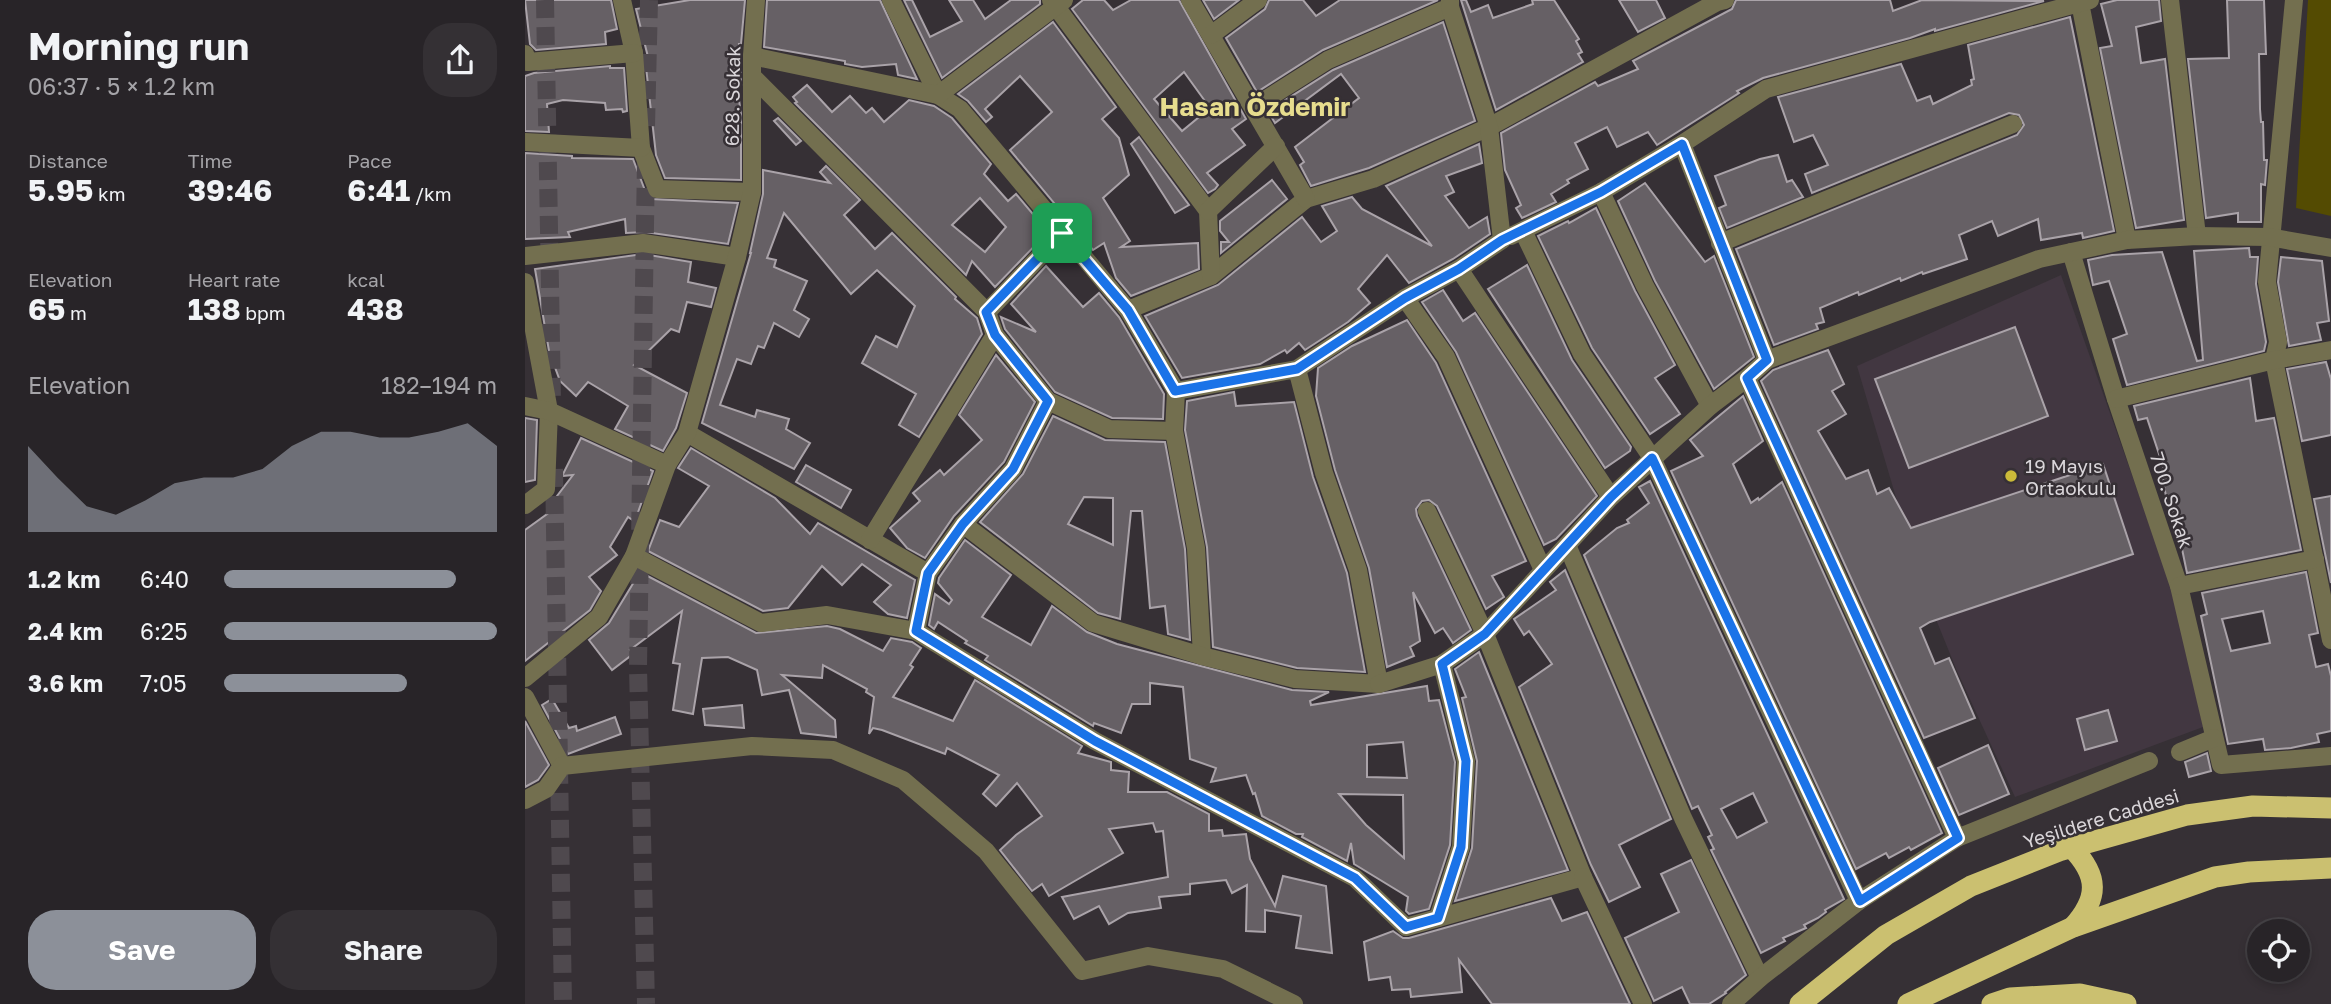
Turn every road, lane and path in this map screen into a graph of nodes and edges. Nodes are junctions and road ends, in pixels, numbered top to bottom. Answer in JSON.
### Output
{"nodes":[{"id":1,"x":622,"y":0,"type":"edge"},
{"id":2,"x":756,"y":0,"type":"edge"},
{"id":3,"x":891,"y":0,"type":"edge"},
{"id":4,"x":1190,"y":0,"type":"edge"},
{"id":5,"x":1258,"y":0,"type":"edge"},
{"id":6,"x":1725,"y":0,"type":"edge"},
{"id":7,"x":2170,"y":0,"type":"edge"},
{"id":8,"x":2294,"y":0,"type":"edge"},
{"id":9,"x":2085,"y":1,"type":"edge"},
{"id":10,"x":1057,"y":2,"type":"edge"},
{"id":11,"x":1450,"y":4,"type":"edge"},
{"id":12,"x":1211,"y":35,"type":"junction"},
{"id":13,"x":634,"y":53,"type":"junction"},
{"id":14,"x":752,"y":56,"type":"junction"},
{"id":15,"x":526,"y":60,"type":"edge"},
{"id":16,"x":752,"y":76,"type":"junction"},
{"id":17,"x":938,"y":95,"type":"junction"},
{"id":18,"x":1254,"y":107,"type":"junction"},
{"id":19,"x":2013,"y":124,"type":"dead end"},
{"id":20,"x":1489,"y":127,"type":"junction"},
{"id":21,"x":525,"y":142,"type":"edge"},
{"id":22,"x":1682,"y":144,"type":"junction"},
{"id":23,"x":1276,"y":146,"type":"junction"},
{"id":24,"x":641,"y":148,"type":"junction"},
{"id":25,"x":752,"y":192,"type":"junction"},
{"id":26,"x":1601,"y":192,"type":"junction"},
{"id":27,"x":1306,"y":199,"type":"junction"},
{"id":28,"x":1208,"y":211,"type":"junction"},
{"id":29,"x":1523,"y":231,"type":"junction"},
{"id":30,"x":1062,"y":233,"type":"junction"},
{"id":31,"x":2197,"y":236,"type":"junction"},
{"id":32,"x":2269,"y":237,"type":"junction"},
{"id":33,"x":1502,"y":240,"type":"junction"},
{"id":34,"x":2127,"y":240,"type":"junction"},
{"id":35,"x":1720,"y":243,"type":"junction"},
{"id":36,"x":2331,"y":248,"type":"edge"},
{"id":37,"x":2071,"y":252,"type":"junction"},
{"id":38,"x":525,"y":256,"type":"edge"},
{"id":39,"x":737,"y":257,"type":"junction"},
{"id":40,"x":1459,"y":269,"type":"junction"},
{"id":41,"x":1211,"y":276,"type":"junction"},
{"id":42,"x":525,"y":282,"type":"edge"},
{"id":43,"x":1405,"y":298,"type":"junction"},
{"id":44,"x":1128,"y":310,"type":"junction"},
{"id":45,"x":986,"y":312,"type":"junction"},
{"id":46,"x":995,"y":335,"type":"junction"},
{"id":47,"x":2331,"y":350,"type":"edge"},
{"id":48,"x":1767,"y":360,"type":"junction"},
{"id":49,"x":2274,"y":360,"type":"junction"},
{"id":50,"x":1297,"y":369,"type":"junction"},
{"id":51,"x":1747,"y":378,"type":"junction"},
{"id":52,"x":1175,"y":391,"type":"junction"},
{"id":53,"x":2116,"y":399,"type":"junction"},
{"id":54,"x":1048,"y":401,"type":"junction"},
{"id":55,"x":525,"y":406,"type":"edge"},
{"id":56,"x":1710,"y":407,"type":"junction"},
{"id":57,"x":549,"y":411,"type":"junction"},
{"id":58,"x":1174,"y":431,"type":"junction"},
{"id":59,"x":687,"y":433,"type":"junction"},
{"id":60,"x":1652,"y":458,"type":"junction"},
{"id":61,"x":667,"y":465,"type":"junction"},
{"id":62,"x":1611,"y":497,"type":"junction"},
{"id":63,"x":525,"y":505,"type":"edge"},
{"id":64,"x":1427,"y":511,"type":"dead end"},
{"id":65,"x":963,"y":524,"type":"junction"},
{"id":66,"x":870,"y":540,"type":"junction"},
{"id":67,"x":1567,"y":545,"type":"junction"},
{"id":68,"x":634,"y":556,"type":"junction"},
{"id":69,"x":2315,"y":559,"type":"junction"},
{"id":70,"x":1543,"y":570,"type":"junction"},
{"id":71,"x":928,"y":573,"type":"junction"},
{"id":72,"x":2179,"y":586,"type":"junction"},
{"id":73,"x":916,"y":631,"type":"junction"},
{"id":74,"x":1485,"y":634,"type":"junction"},
{"id":75,"x":2331,"y":640,"type":"edge"},
{"id":76,"x":1202,"y":656,"type":"junction"},
{"id":77,"x":1442,"y":664,"type":"junction"},
{"id":78,"x":525,"y":678,"type":"edge"},
{"id":79,"x":1379,"y":684,"type":"junction"},
{"id":80,"x":525,"y":697,"type":"edge"},
{"id":81,"x":2214,"y":738,"type":"junction"},
{"id":82,"x":2180,"y":752,"type":"dead end"},
{"id":83,"x":2331,"y":756,"type":"edge"},
{"id":84,"x":2149,"y":761,"type":"dead end"},
{"id":85,"x":562,"y":765,"type":"junction"},
{"id":86,"x":525,"y":800,"type":"edge"},
{"id":87,"x":2331,"y":808,"type":"edge"},
{"id":88,"x":1958,"y":838,"type":"junction"},
{"id":89,"x":2072,"y":848,"type":"junction"},
{"id":90,"x":2331,"y":869,"type":"edge"},
{"id":91,"x":1583,"y":877,"type":"junction"},
{"id":92,"x":1860,"y":901,"type":"junction"},
{"id":93,"x":1438,"y":918,"type":"junction"},
{"id":94,"x":2073,"y":927,"type":"junction"},
{"id":95,"x":1760,"y":978,"type":"junction"},
{"id":96,"x":1294,"y":1004,"type":"edge"},
{"id":97,"x":1643,"y":1004,"type":"edge"},
{"id":98,"x":1731,"y":1004,"type":"edge"},
{"id":99,"x":1800,"y":1004,"type":"edge"},
{"id":100,"x":1909,"y":1004,"type":"edge"},
{"id":101,"x":1992,"y":1004,"type":"edge"},
{"id":102,"x":2126,"y":1004,"type":"edge"}],
"edges":[{"from":1,"to":13,"type":"street"},
{"from":2,"to":14,"type":"street","name":"628. Sokak"},
{"from":3,"to":17,"type":"street"},
{"from":4,"to":12,"type":"street"},
{"from":5,"to":12,"type":"street"},
{"from":6,"to":20,"type":"street"},
{"from":7,"to":31,"type":"street"},
{"from":8,"to":32,"type":"street"},
{"from":9,"to":22,"type":"street"},
{"from":9,"to":34,"type":"street"},
{"from":10,"to":17,"type":"street"},
{"from":10,"to":28,"type":"street"},
{"from":11,"to":18,"type":"street"},
{"from":11,"to":20,"type":"street"},
{"from":12,"to":18,"type":"street"},
{"from":13,"to":15,"type":"street"},
{"from":13,"to":24,"type":"street"},
{"from":14,"to":16,"type":"street","name":"628. Sokak"},
{"from":14,"to":17,"type":"street"},
{"from":16,"to":25,"type":"street","name":"628. Sokak"},
{"from":16,"to":45,"type":"street"},
{"from":17,"to":30,"type":"street"},
{"from":18,"to":23,"type":"street"},
{"from":19,"to":35,"type":"street"},
{"from":20,"to":27,"type":"street"},
{"from":20,"to":33,"type":"street"},
{"from":21,"to":24,"type":"street"},
{"from":22,"to":26,"type":"street"},
{"from":22,"to":35,"type":"street"},
{"from":23,"to":27,"type":"street"},
{"from":23,"to":28,"type":"street"},
{"from":24,"to":25,"type":"street"},
{"from":25,"to":39,"type":"street","name":"628. Sokak"},
{"from":26,"to":29,"type":"street"},
{"from":26,"to":56,"type":"street"},
{"from":27,"to":41,"type":"street"},
{"from":28,"to":41,"type":"street"},
{"from":29,"to":33,"type":"street"},
{"from":29,"to":60,"type":"street"},
{"from":30,"to":44,"type":"street"},
{"from":30,"to":45,"type":"street"},
{"from":31,"to":32,"type":"street"},
{"from":31,"to":34,"type":"street"},
{"from":32,"to":36,"type":"street"},
{"from":32,"to":49,"type":"street"},
{"from":33,"to":40,"type":"street"},
{"from":34,"to":37,"type":"street"},
{"from":35,"to":48,"type":"street"},
{"from":37,"to":48,"type":"street"},
{"from":37,"to":53,"type":"street","name":"700. Sokak"},
{"from":38,"to":39,"type":"street"},
{"from":39,"to":59,"type":"street","name":"628. Sokak"},
{"from":40,"to":43,"type":"street"},
{"from":40,"to":62,"type":"street"},
{"from":41,"to":44,"type":"street"},
{"from":42,"to":57,"type":"street"},
{"from":43,"to":50,"type":"street"},
{"from":43,"to":70,"type":"street"},
{"from":44,"to":52,"type":"street"},
{"from":45,"to":46,"type":"street"},
{"from":46,"to":54,"type":"street"},
{"from":46,"to":66,"type":"street"},
{"from":47,"to":49,"type":"street"},
{"from":48,"to":51,"type":"street"},
{"from":49,"to":53,"type":"street"},
{"from":49,"to":69,"type":"street"},
{"from":50,"to":52,"type":"street"},
{"from":50,"to":79,"type":"street"},
{"from":51,"to":56,"type":"street"},
{"from":51,"to":88,"type":"street"},
{"from":52,"to":58,"type":"street"},
{"from":53,"to":72,"type":"street","name":"700. Sokak"},
{"from":54,"to":58,"type":"street"},
{"from":54,"to":65,"type":"street"},
{"from":55,"to":57,"type":"street"},
{"from":56,"to":60,"type":"street"},
{"from":57,"to":61,"type":"street"},
{"from":57,"to":63,"type":"street"},
{"from":58,"to":76,"type":"street"},
{"from":59,"to":61,"type":"street","name":"628. Sokak"},
{"from":59,"to":66,"type":"street"},
{"from":60,"to":62,"type":"street"},
{"from":60,"to":92,"type":"street"},
{"from":61,"to":68,"type":"street","name":"628. Sokak"},
{"from":62,"to":67,"type":"street"},
{"from":64,"to":74,"type":"street"},
{"from":65,"to":71,"type":"street"},
{"from":65,"to":76,"type":"street"},
{"from":66,"to":71,"type":"street"},
{"from":67,"to":70,"type":"street"},
{"from":67,"to":95,"type":"street"},
{"from":68,"to":73,"type":"street"},
{"from":68,"to":78,"type":"street","name":"628. Sokak"},
{"from":69,"to":72,"type":"street"},
{"from":69,"to":75,"type":"street"},
{"from":70,"to":74,"type":"street"},
{"from":71,"to":73,"type":"street"},
{"from":72,"to":81,"type":"street","name":"700. Sokak"},
{"from":73,"to":93,"type":"street"},
{"from":74,"to":77,"type":"street"},
{"from":74,"to":91,"type":"street"},
{"from":76,"to":79,"type":"street"},
{"from":77,"to":79,"type":"street"},
{"from":77,"to":93,"type":"street"},
{"from":80,"to":85,"type":"street"},
{"from":81,"to":82,"type":"street"},
{"from":81,"to":83,"type":"street","name":"700. Sokak"},
{"from":84,"to":88,"type":"street"},
{"from":85,"to":86,"type":"street"},
{"from":85,"to":96,"type":"street"},
{"from":87,"to":89,"type":"highway","name":"Yeşildere Caddesi"},
{"from":88,"to":92,"type":"street"},
{"from":89,"to":94,"type":"highway"},
{"from":89,"to":99,"type":"highway","name":"Yeşildere Caddesi"},
{"from":90,"to":94,"type":"highway"},
{"from":91,"to":93,"type":"street"},
{"from":91,"to":97,"type":"street"},
{"from":92,"to":95,"type":"street"},
{"from":94,"to":100,"type":"highway"},
{"from":95,"to":98,"type":"street"},
{"from":101,"to":102,"type":"highway"}]}
